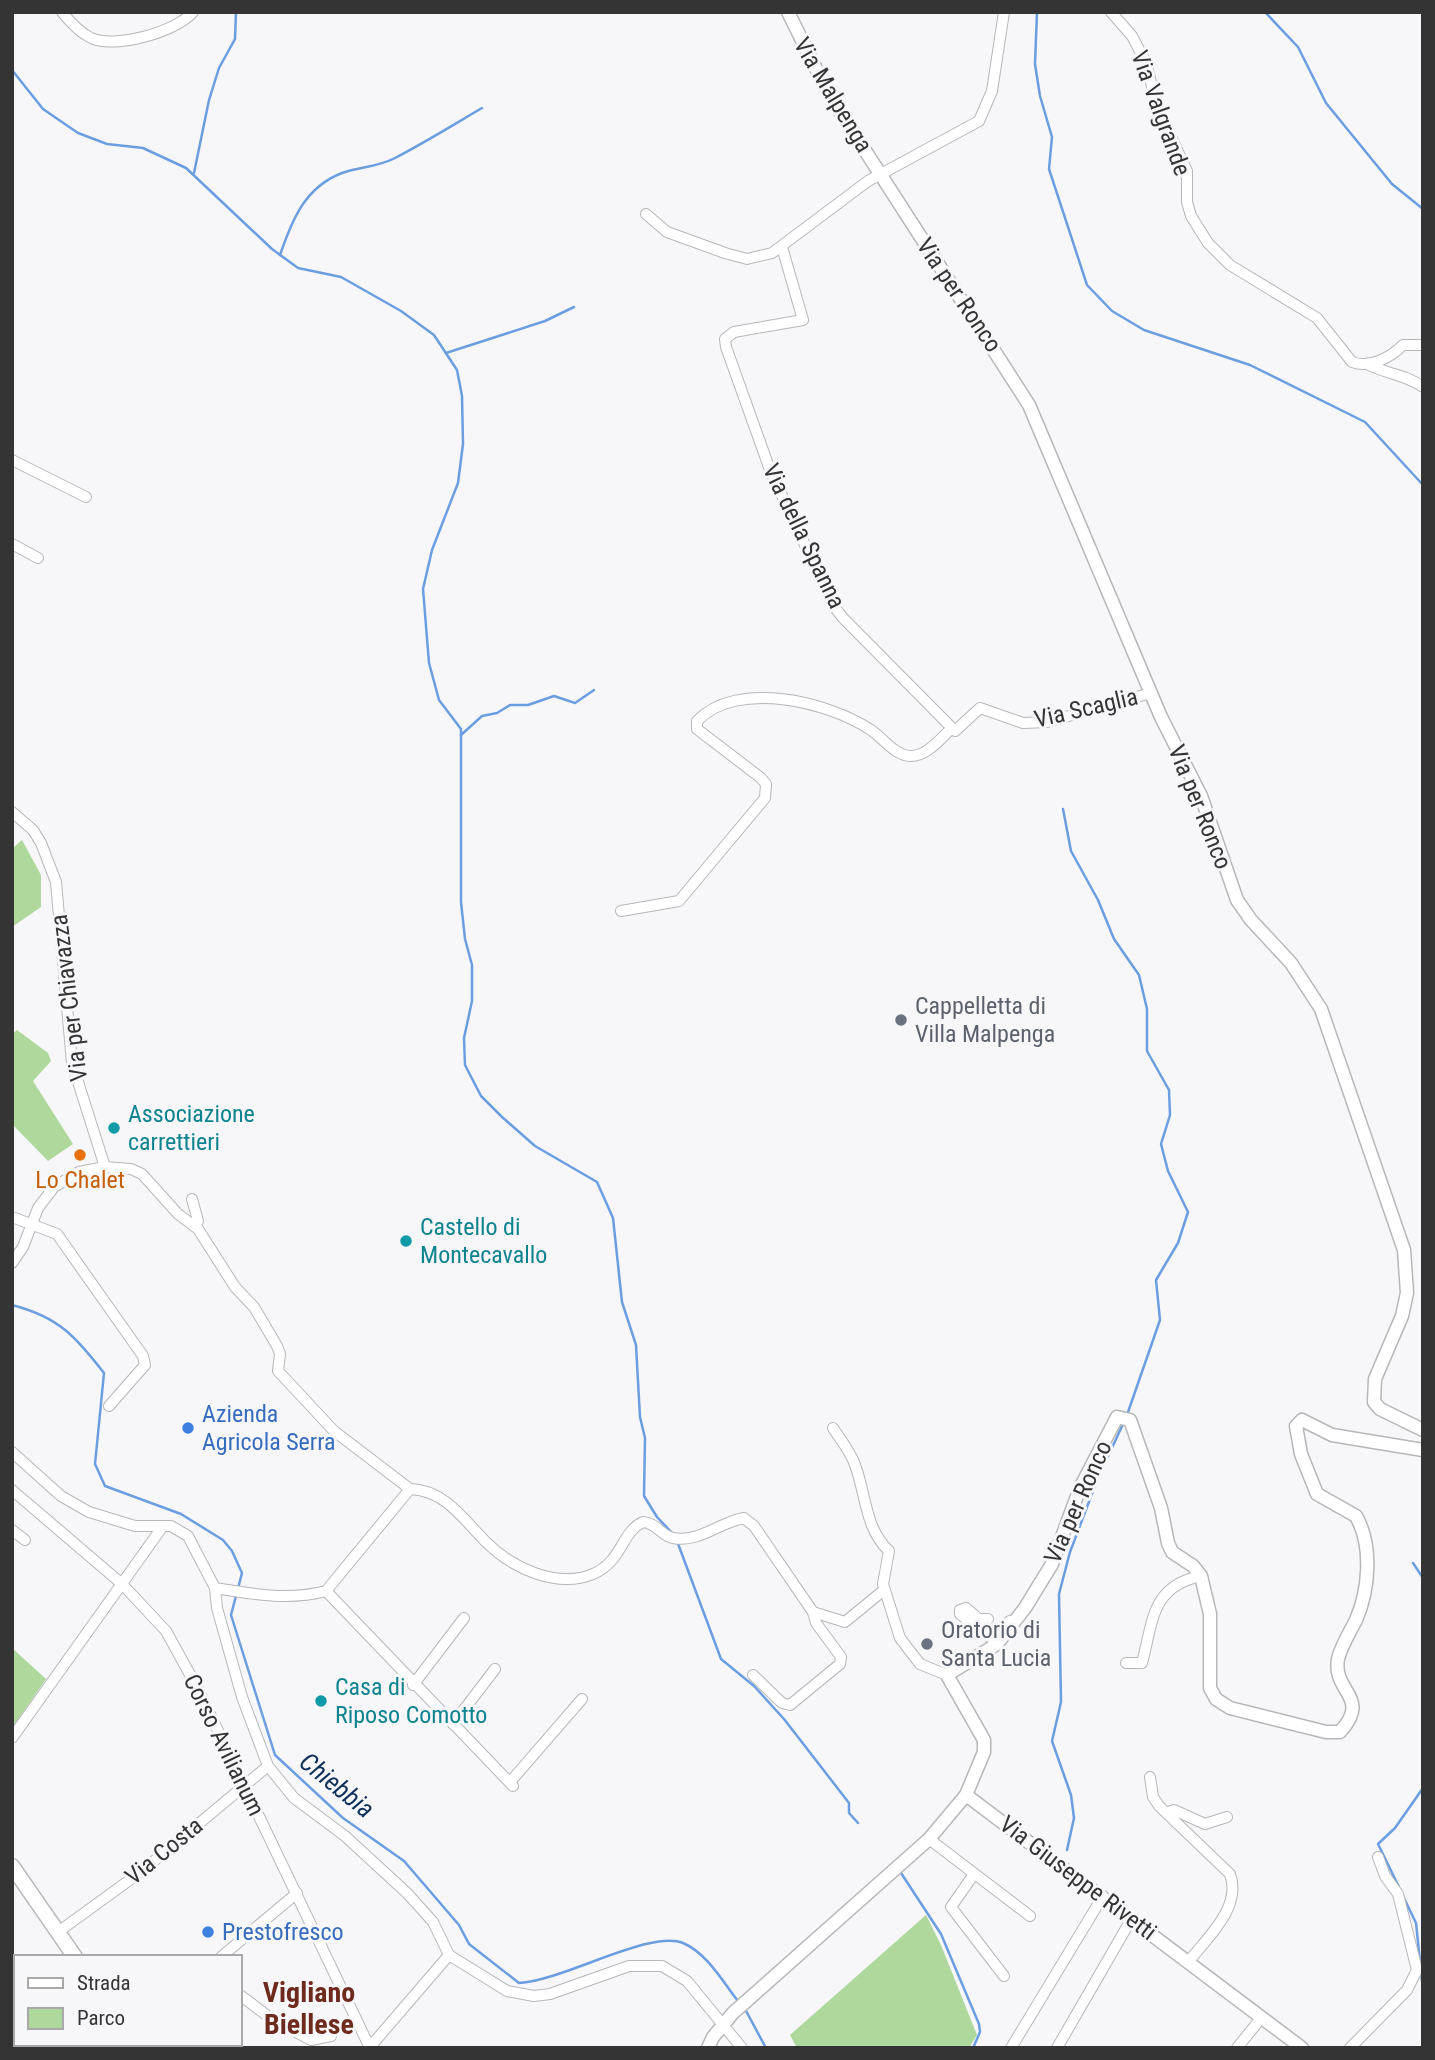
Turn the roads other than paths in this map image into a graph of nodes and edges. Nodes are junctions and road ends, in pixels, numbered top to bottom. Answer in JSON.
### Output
{"nodes":[{"id":1,"x":62,"y":12,"type":"edge"},
{"id":2,"x":193,"y":12,"type":"edge"},
{"id":3,"x":788,"y":12,"type":"edge"},
{"id":4,"x":1004,"y":12,"type":"edge"},
{"id":5,"x":1111,"y":12,"type":"edge"},
{"id":6,"x":883,"y":175,"type":"junction"},
{"id":7,"x":646,"y":214,"type":"dead end"},
{"id":8,"x":782,"y":247,"type":"junction"},
{"id":9,"x":1423,"y":345,"type":"edge"},
{"id":10,"x":1367,"y":364,"type":"junction"},
{"id":11,"x":1423,"y":387,"type":"edge"},
{"id":12,"x":12,"y":460,"type":"edge"},
{"id":13,"x":86,"y":497,"type":"dead end"},
{"id":14,"x":12,"y":544,"type":"edge"},
{"id":15,"x":38,"y":558,"type":"dead end"},
{"id":16,"x":1151,"y":693,"type":"junction"},
{"id":17,"x":951,"y":729,"type":"junction"},
{"id":18,"x":12,"y":812,"type":"edge"},
{"id":19,"x":621,"y":911,"type":"dead end"},
{"id":20,"x":105,"y":1167,"type":"junction"},
{"id":21,"x":192,"y":1199,"type":"dead end"},
{"id":22,"x":12,"y":1217,"type":"edge"},
{"id":23,"x":31,"y":1223,"type":"junction"},
{"id":24,"x":195,"y":1226,"type":"junction"},
{"id":25,"x":12,"y":1263,"type":"edge"},
{"id":26,"x":109,"y":1406,"type":"dead end"},
{"id":27,"x":833,"y":1427,"type":"dead end"},
{"id":28,"x":1423,"y":1430,"type":"edge"},
{"id":29,"x":1423,"y":1450,"type":"edge"},
{"id":30,"x":12,"y":1452,"type":"edge"},
{"id":31,"x":410,"y":1489,"type":"junction"},
{"id":32,"x":12,"y":1490,"type":"edge"},
{"id":33,"x":163,"y":1526,"type":"junction"},
{"id":34,"x":12,"y":1530,"type":"edge"},
{"id":35,"x":25,"y":1540,"type":"dead end"},
{"id":36,"x":1201,"y":1576,"type":"junction"},
{"id":37,"x":122,"y":1584,"type":"junction"},
{"id":38,"x":215,"y":1588,"type":"junction"},
{"id":39,"x":884,"y":1590,"type":"junction"},
{"id":40,"x":327,"y":1591,"type":"junction"},
{"id":41,"x":1025,"y":1608,"type":"junction"},
{"id":42,"x":813,"y":1612,"type":"junction"},
{"id":43,"x":464,"y":1618,"type":"dead end"},
{"id":44,"x":988,"y":1619,"type":"dead end"},
{"id":45,"x":1126,"y":1663,"type":"dead end"},
{"id":46,"x":495,"y":1670,"type":"dead end"},
{"id":47,"x":753,"y":1675,"type":"dead end"},
{"id":48,"x":947,"y":1675,"type":"junction"},
{"id":49,"x":413,"y":1685,"type":"junction"},
{"id":50,"x":582,"y":1699,"type":"dead end"},
{"id":51,"x":453,"y":1724,"type":"junction"},
{"id":52,"x":12,"y":1738,"type":"edge"},
{"id":53,"x":268,"y":1766,"type":"junction"},
{"id":54,"x":1150,"y":1777,"type":"dead end"},
{"id":55,"x":244,"y":1786,"type":"junction"},
{"id":56,"x":966,"y":1795,"type":"junction"},
{"id":57,"x":1168,"y":1812,"type":"junction"},
{"id":58,"x":1227,"y":1817,"type":"dead end"},
{"id":59,"x":929,"y":1839,"type":"junction"},
{"id":60,"x":1378,"y":1857,"type":"dead end"},
{"id":61,"x":12,"y":1866,"type":"edge"},
{"id":62,"x":974,"y":1874,"type":"junction"},
{"id":63,"x":297,"y":1893,"type":"junction"},
{"id":64,"x":1103,"y":1896,"type":"junction"},
{"id":65,"x":1030,"y":1916,"type":"dead end"},
{"id":66,"x":1132,"y":1918,"type":"junction"},
{"id":67,"x":58,"y":1932,"type":"junction"},
{"id":68,"x":74,"y":1955,"type":"edge"},
{"id":69,"x":223,"y":1955,"type":"edge"},
{"id":70,"x":449,"y":1955,"type":"junction"},
{"id":71,"x":1189,"y":1961,"type":"junction"},
{"id":72,"x":1004,"y":1976,"type":"dead end"},
{"id":73,"x":242,"y":1997,"type":"edge"},
{"id":74,"x":1262,"y":2017,"type":"junction"},
{"id":75,"x":729,"y":2018,"type":"junction"},
{"id":76,"x":331,"y":2036,"type":"dead end"},
{"id":77,"x":370,"y":2047,"type":"edge"},
{"id":78,"x":708,"y":2048,"type":"edge"},
{"id":79,"x":742,"y":2048,"type":"edge"},
{"id":80,"x":1011,"y":2048,"type":"edge"},
{"id":81,"x":1057,"y":2048,"type":"edge"},
{"id":82,"x":1237,"y":2048,"type":"edge"},
{"id":83,"x":1302,"y":2048,"type":"edge"},
{"id":84,"x":1350,"y":2048,"type":"edge"}],
"edges":[{"from":1,"to":2,"type":"street"},
{"from":3,"to":6,"type":"street","name":"Via Malpenga"},
{"from":4,"to":6,"type":"street"},
{"from":5,"to":10,"type":"street","name":"Via Valgrande"},
{"from":6,"to":8,"type":"street"},
{"from":6,"to":16,"type":"street","name":"Via per Ronco"},
{"from":7,"to":8,"type":"street"},
{"from":8,"to":17,"type":"street","name":"Via della Spanna"},
{"from":9,"to":10,"type":"street"},
{"from":10,"to":11,"type":"street","name":"Via Valgrande"},
{"from":12,"to":13,"type":"street"},
{"from":14,"to":15,"type":"street"},
{"from":16,"to":17,"type":"street","name":"Via Scaglia"},
{"from":16,"to":28,"type":"street","name":"Via per Ronco"},
{"from":17,"to":19,"type":"street"},
{"from":18,"to":20,"type":"street","name":"Via per Chiavazza"},
{"from":20,"to":23,"type":"street"},
{"from":20,"to":24,"type":"street"},
{"from":21,"to":24,"type":"street"},
{"from":22,"to":23,"type":"street"},
{"from":23,"to":25,"type":"street"},
{"from":23,"to":26,"type":"street"},
{"from":24,"to":31,"type":"street"},
{"from":27,"to":39,"type":"street"},
{"from":29,"to":36,"type":"street"},
{"from":30,"to":33,"type":"street"},
{"from":31,"to":40,"type":"street"},
{"from":31,"to":42,"type":"street"},
{"from":32,"to":37,"type":"street","name":"Corso Avilianum"},
{"from":33,"to":37,"type":"street"},
{"from":33,"to":38,"type":"street"},
{"from":34,"to":35,"type":"street"},
{"from":36,"to":41,"type":"street","name":"Via per Ronco"},
{"from":36,"to":45,"type":"street"},
{"from":37,"to":52,"type":"street"},
{"from":37,"to":55,"type":"street","name":"Corso Avilianum"},
{"from":38,"to":40,"type":"street"},
{"from":38,"to":53,"type":"street"},
{"from":39,"to":42,"type":"street"},
{"from":39,"to":48,"type":"street"},
{"from":40,"to":49,"type":"street"},
{"from":41,"to":44,"type":"street"},
{"from":41,"to":48,"type":"street","name":"Via per Ronco"},
{"from":42,"to":47,"type":"street"},
{"from":43,"to":49,"type":"street"},
{"from":46,"to":51,"type":"street"},
{"from":48,"to":56,"type":"street"},
{"from":49,"to":51,"type":"street"},
{"from":50,"to":51,"type":"street"},
{"from":53,"to":55,"type":"street","name":"Via Costa"},
{"from":53,"to":70,"type":"street"},
{"from":54,"to":57,"type":"street"},
{"from":55,"to":63,"type":"street","name":"Corso Avilianum"},
{"from":55,"to":67,"type":"street","name":"Via Costa"},
{"from":56,"to":59,"type":"street"},
{"from":56,"to":64,"type":"street","name":"Via Giuseppe Rivetti"},
{"from":57,"to":58,"type":"street"},
{"from":57,"to":71,"type":"street"},
{"from":59,"to":62,"type":"street"},
{"from":59,"to":75,"type":"street"},
{"from":60,"to":84,"type":"street"},
{"from":61,"to":67,"type":"main road"},
{"from":62,"to":65,"type":"street"},
{"from":62,"to":72,"type":"street"},
{"from":63,"to":69,"type":"street"},
{"from":63,"to":77,"type":"street","name":"Corso Avilianum"},
{"from":64,"to":66,"type":"street","name":"Via Giuseppe Rivetti"},
{"from":64,"to":80,"type":"street"},
{"from":66,"to":71,"type":"street","name":"Via Giuseppe Rivetti"},
{"from":66,"to":81,"type":"street"},
{"from":67,"to":68,"type":"main road"},
{"from":70,"to":75,"type":"street"},
{"from":70,"to":77,"type":"street"},
{"from":71,"to":74,"type":"street","name":"Via Giuseppe Rivetti"},
{"from":73,"to":76,"type":"street"},
{"from":74,"to":82,"type":"street"},
{"from":74,"to":83,"type":"street","name":"Via Giuseppe Rivetti"},
{"from":75,"to":78,"type":"street"},
{"from":75,"to":79,"type":"street"}]}
